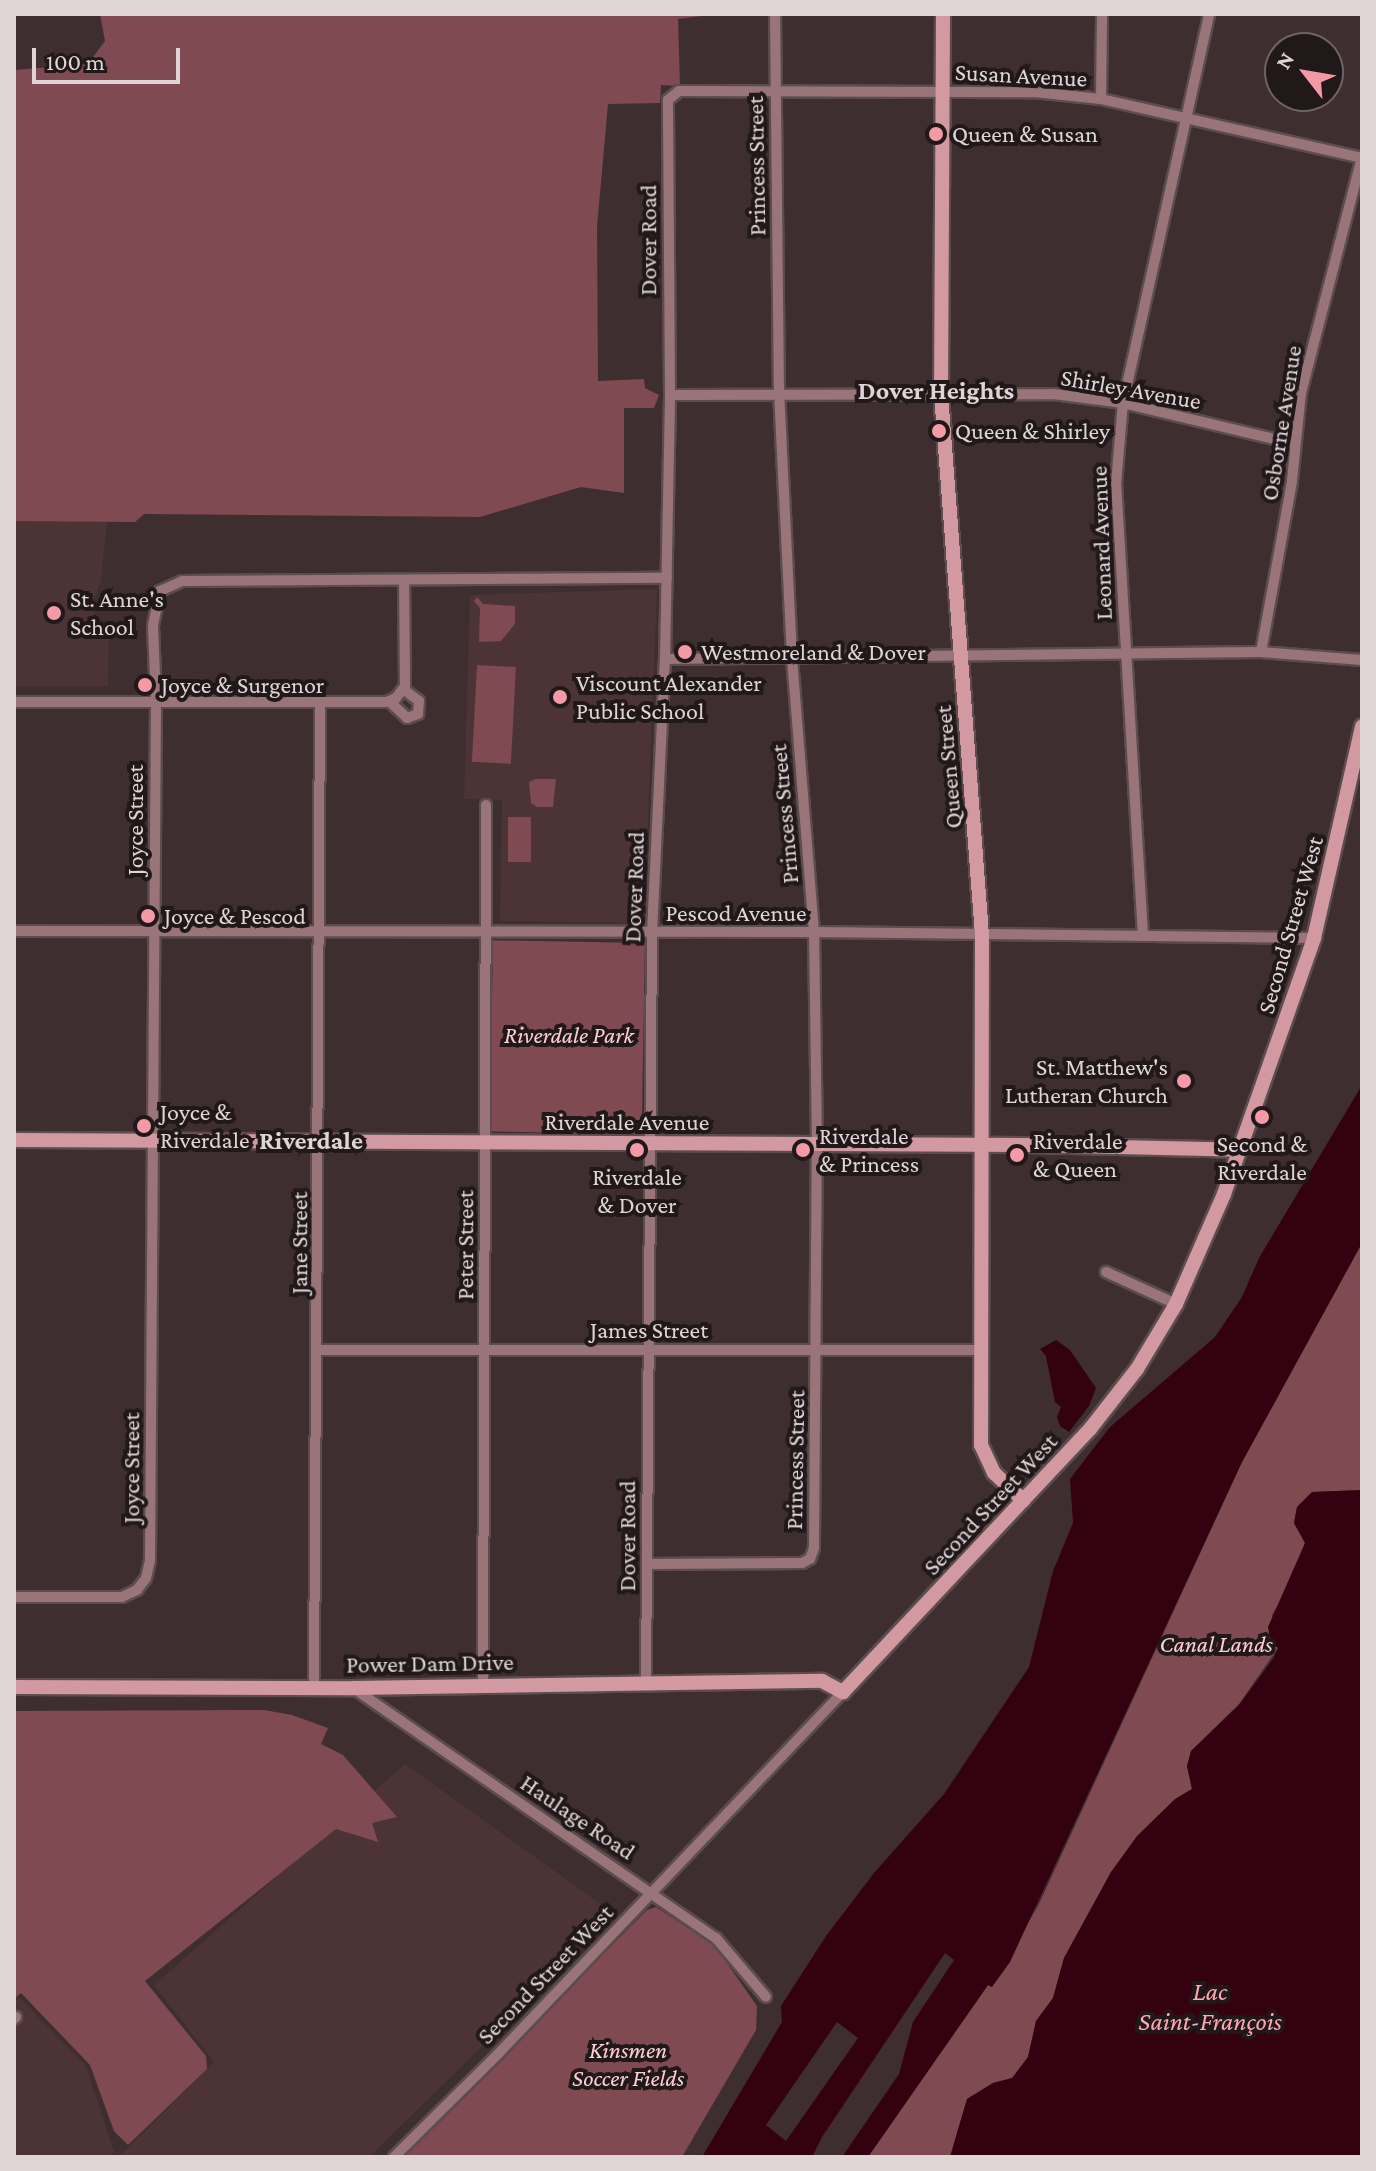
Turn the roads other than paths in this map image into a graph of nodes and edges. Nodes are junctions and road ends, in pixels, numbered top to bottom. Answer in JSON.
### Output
{"nodes":[{"id":1,"x":775,"y":14,"type":"edge"},
{"id":2,"x":943,"y":14,"type":"edge"},
{"id":3,"x":1102,"y":14,"type":"edge"},
{"id":4,"x":1209,"y":14,"type":"edge"},
{"id":5,"x":776,"y":90,"type":"junction"},
{"id":6,"x":943,"y":91,"type":"junction"},
{"id":7,"x":672,"y":94,"type":"joint"},
{"id":8,"x":1101,"y":99,"type":"junction"},
{"id":9,"x":1186,"y":117,"type":"junction"},
{"id":10,"x":1362,"y":157,"type":"edge"},
{"id":11,"x":779,"y":394,"type":"junction"},
{"id":12,"x":941,"y":394,"type":"junction"},
{"id":13,"x":670,"y":395,"type":"junction"},
{"id":14,"x":1123,"y":403,"type":"junction"},
{"id":15,"x":1295,"y":444,"type":"junction"},
{"id":16,"x":667,"y":578,"type":"junction"},
{"id":17,"x":404,"y":581,"type":"junction"},
{"id":18,"x":1261,"y":652,"type":"junction"},
{"id":19,"x":1125,"y":653,"type":"junction"},
{"id":20,"x":792,"y":657,"type":"junction"},
{"id":21,"x":961,"y":657,"type":"junction"},
{"id":22,"x":665,"y":659,"type":"junction"},
{"id":23,"x":1362,"y":660,"type":"edge"},
{"id":24,"x":403,"y":689,"type":"junction"},
{"id":25,"x":156,"y":701,"type":"junction"},
{"id":26,"x":389,"y":701,"type":"junction"},
{"id":27,"x":14,"y":702,"type":"edge"},
{"id":28,"x":320,"y":704,"type":"junction"},
{"id":29,"x":1362,"y":726,"type":"edge"},
{"id":30,"x":486,"y":805,"type":"dead end"},
{"id":31,"x":14,"y":931,"type":"edge"},
{"id":32,"x":485,"y":931,"type":"junction"},
{"id":33,"x":154,"y":932,"type":"junction"},
{"id":34,"x":814,"y":932,"type":"junction"},
{"id":35,"x":320,"y":933,"type":"junction"},
{"id":36,"x":652,"y":933,"type":"junction"},
{"id":37,"x":982,"y":936,"type":"junction"},
{"id":38,"x":1143,"y":936,"type":"junction"},
{"id":39,"x":1314,"y":938,"type":"junction"},
{"id":40,"x":14,"y":1140,"type":"edge"},
{"id":41,"x":320,"y":1141,"type":"junction"},
{"id":42,"x":154,"y":1142,"type":"junction"},
{"id":43,"x":486,"y":1143,"type":"junction"},
{"id":44,"x":652,"y":1144,"type":"junction"},
{"id":45,"x":817,"y":1145,"type":"junction"},
{"id":46,"x":982,"y":1145,"type":"junction"},
{"id":47,"x":1240,"y":1150,"type":"junction"},
{"id":48,"x":1106,"y":1272,"type":"dead end"},
{"id":49,"x":1176,"y":1304,"type":"junction"},
{"id":50,"x":648,"y":1349,"type":"junction"},
{"id":51,"x":319,"y":1350,"type":"junction"},
{"id":52,"x":817,"y":1350,"type":"junction"},
{"id":53,"x":980,"y":1350,"type":"junction"},
{"id":54,"x":485,"y":1351,"type":"junction"},
{"id":55,"x":1023,"y":1500,"type":"junction"},
{"id":56,"x":647,"y":1564,"type":"junction"},
{"id":57,"x":14,"y":1597,"type":"edge"},
{"id":58,"x":646,"y":1683,"type":"junction"},
{"id":59,"x":314,"y":1685,"type":"junction"},
{"id":60,"x":483,"y":1685,"type":"junction"},
{"id":61,"x":14,"y":1687,"type":"edge"},
{"id":62,"x":353,"y":1688,"type":"junction"},
{"id":63,"x":843,"y":1692,"type":"junction"},
{"id":64,"x":653,"y":1893,"type":"junction"},
{"id":65,"x":766,"y":1997,"type":"dead end"},
{"id":66,"x":394,"y":2157,"type":"edge"}],
"edges":[{"from":1,"to":5,"type":"street","name":"Princess Street"},
{"from":2,"to":6,"type":"street","name":"Queen Street"},
{"from":3,"to":8,"type":"street"},
{"from":4,"to":9,"type":"street","name":"Leonard Avenue"},
{"from":5,"to":6,"type":"street","name":"Susan Avenue"},
{"from":5,"to":7,"type":"street","name":"Susan Avenue"},
{"from":5,"to":11,"type":"street","name":"Princess Street"},
{"from":6,"to":8,"type":"street","name":"Susan Avenue"},
{"from":6,"to":12,"type":"street","name":"Queen Street"},
{"from":7,"to":13,"type":"street","name":"Dover Road"},
{"from":8,"to":9,"type":"street","name":"Susan Avenue"},
{"from":9,"to":10,"type":"street","name":"Susan Avenue"},
{"from":9,"to":14,"type":"street","name":"Leonard Avenue"},
{"from":10,"to":15,"type":"street","name":"Osborne Avenue"},
{"from":11,"to":12,"type":"street","name":"Shirley Avenue"},
{"from":11,"to":13,"type":"street","name":"Shirley Avenue"},
{"from":11,"to":20,"type":"street","name":"Princess Street"},
{"from":12,"to":14,"type":"street","name":"Shirley Avenue"},
{"from":12,"to":21,"type":"street","name":"Queen Street"},
{"from":13,"to":16,"type":"street","name":"Dover Road"},
{"from":14,"to":15,"type":"street","name":"Shirley Avenue"},
{"from":14,"to":19,"type":"street","name":"Leonard Avenue"},
{"from":15,"to":18,"type":"street","name":"Osborne Avenue"},
{"from":16,"to":17,"type":"street","name":"Joyce Street"},
{"from":16,"to":22,"type":"street","name":"Dover Road"},
{"from":17,"to":24,"type":"street"},
{"from":17,"to":25,"type":"street","name":"Joyce Street"},
{"from":18,"to":19,"type":"street"},
{"from":18,"to":23,"type":"street"},
{"from":19,"to":21,"type":"street"},
{"from":19,"to":38,"type":"street","name":"Leonard Avenue"},
{"from":20,"to":21,"type":"street"},
{"from":20,"to":22,"type":"street"},
{"from":20,"to":34,"type":"street","name":"Princess Street"},
{"from":21,"to":37,"type":"street","name":"Queen Street"},
{"from":22,"to":36,"type":"street","name":"Dover Road"},
{"from":24,"to":26,"type":"street"},
{"from":24,"to":26,"type":"street"},
{"from":25,"to":27,"type":"street"},
{"from":25,"to":28,"type":"street"},
{"from":25,"to":33,"type":"street","name":"Joyce Street"},
{"from":26,"to":28,"type":"street"},
{"from":28,"to":35,"type":"street","name":"Jane Street"},
{"from":29,"to":39,"type":"street","name":"Second Street West"},
{"from":30,"to":32,"type":"street","name":"Peter Street"},
{"from":31,"to":33,"type":"street","name":"Pescod Avenue"},
{"from":32,"to":35,"type":"street","name":"Pescod Avenue"},
{"from":32,"to":36,"type":"street","name":"Pescod Avenue"},
{"from":32,"to":43,"type":"street","name":"Peter Street"},
{"from":33,"to":35,"type":"street","name":"Pescod Avenue"},
{"from":33,"to":42,"type":"street","name":"Joyce Street"},
{"from":34,"to":36,"type":"street","name":"Pescod Avenue"},
{"from":34,"to":37,"type":"street","name":"Pescod Avenue"},
{"from":34,"to":45,"type":"street","name":"Princess Street"},
{"from":35,"to":41,"type":"street","name":"Jane Street"},
{"from":36,"to":44,"type":"street","name":"Dover Road"},
{"from":37,"to":38,"type":"street","name":"Pescod Avenue"},
{"from":37,"to":46,"type":"street","name":"Queen Street"},
{"from":38,"to":39,"type":"street","name":"Pescod Avenue"},
{"from":39,"to":47,"type":"street","name":"Second Street West"},
{"from":40,"to":42,"type":"street","name":"Riverdale Avenue"},
{"from":41,"to":42,"type":"street","name":"Riverdale Avenue"},
{"from":41,"to":43,"type":"street","name":"Riverdale Avenue"},
{"from":41,"to":51,"type":"street","name":"Jane Street"},
{"from":42,"to":57,"type":"street","name":"Joyce Street"},
{"from":43,"to":44,"type":"street","name":"Riverdale Avenue"},
{"from":43,"to":54,"type":"street","name":"Peter Street"},
{"from":44,"to":45,"type":"street","name":"Riverdale Avenue"},
{"from":44,"to":50,"type":"street","name":"Dover Road"},
{"from":45,"to":46,"type":"street","name":"Riverdale Avenue"},
{"from":45,"to":52,"type":"street","name":"Princess Street"},
{"from":46,"to":47,"type":"street","name":"Riverdale Avenue"},
{"from":46,"to":53,"type":"street","name":"Queen Street"},
{"from":47,"to":49,"type":"street","name":"Second Street West"},
{"from":48,"to":49,"type":"street"},
{"from":49,"to":55,"type":"street","name":"Second Street West"},
{"from":50,"to":52,"type":"street","name":"James Street"},
{"from":50,"to":54,"type":"street","name":"James Street"},
{"from":50,"to":56,"type":"street","name":"Dover Road"},
{"from":51,"to":54,"type":"street","name":"James Street"},
{"from":51,"to":59,"type":"street","name":"Jane Street"},
{"from":52,"to":53,"type":"street","name":"James Street"},
{"from":52,"to":56,"type":"street","name":"Princess Street"},
{"from":53,"to":55,"type":"street","name":"Queen Street"},
{"from":54,"to":60,"type":"street","name":"Peter Street"},
{"from":55,"to":63,"type":"street","name":"Second Street West"},
{"from":56,"to":58,"type":"street","name":"Dover Road"},
{"from":58,"to":60,"type":"street","name":"Power Dam Drive"},
{"from":58,"to":63,"type":"street","name":"Power Dam Drive"},
{"from":59,"to":61,"type":"street","name":"Power Dam Drive"},
{"from":59,"to":62,"type":"street","name":"Power Dam Drive"},
{"from":60,"to":62,"type":"street","name":"Power Dam Drive"},
{"from":62,"to":64,"type":"street","name":"Haulage Road"},
{"from":63,"to":64,"type":"street","name":"Second Street West"},
{"from":64,"to":65,"type":"street","name":"Haulage Road"},
{"from":64,"to":66,"type":"street","name":"Second Street West"}]}
